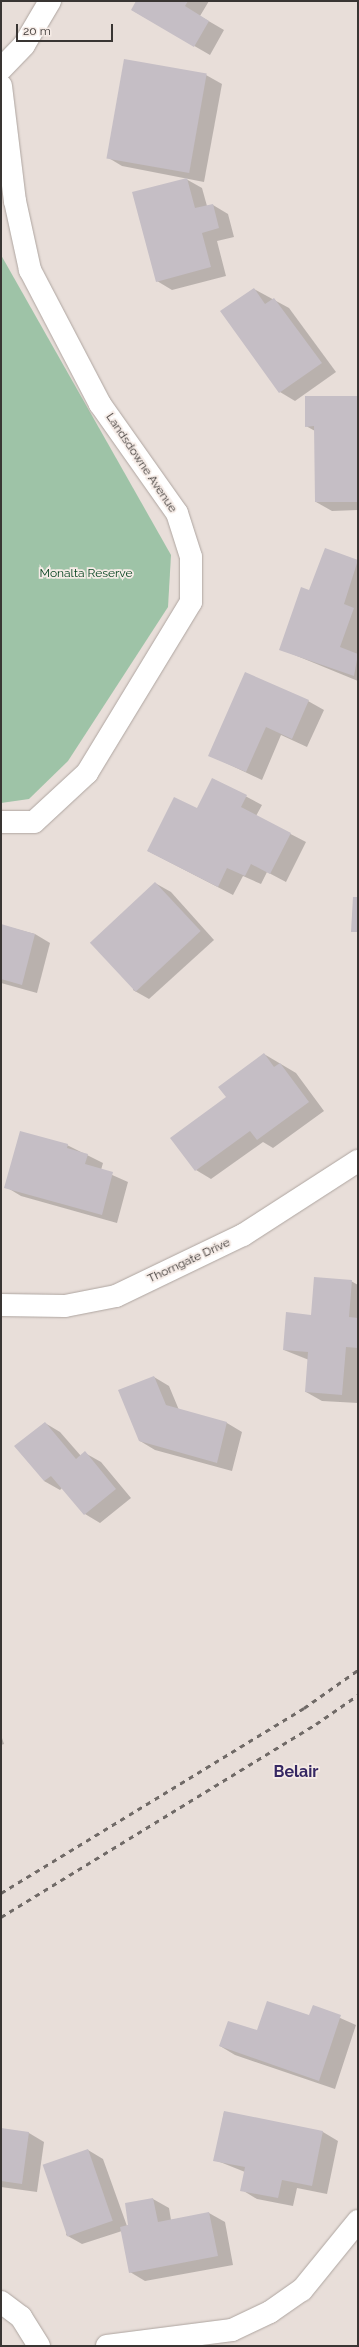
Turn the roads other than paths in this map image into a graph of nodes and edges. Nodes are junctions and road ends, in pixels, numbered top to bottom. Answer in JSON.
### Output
{"nodes":[{"id":1,"x":50,"y":1,"type":"edge"},
{"id":2,"x":1,"y":70,"type":"edge"},
{"id":3,"x":1,"y":86,"type":"edge"},
{"id":4,"x":1,"y":822,"type":"edge"},
{"id":5,"x":358,"y":1161,"type":"edge"},
{"id":6,"x":1,"y":1305,"type":"edge"},
{"id":7,"x":358,"y":2221,"type":"edge"},
{"id":8,"x":1,"y":2302,"type":"edge"},
{"id":9,"x":39,"y":2346,"type":"edge"},
{"id":10,"x":107,"y":2346,"type":"edge"}],
"edges":[{"from":1,"to":2,"type":"street"},
{"from":3,"to":4,"type":"street","name":"Landsdowne Avenue"},
{"from":5,"to":6,"type":"street","name":"Thorngate Drive"},
{"from":7,"to":10,"type":"street"},
{"from":8,"to":9,"type":"street"}]}
